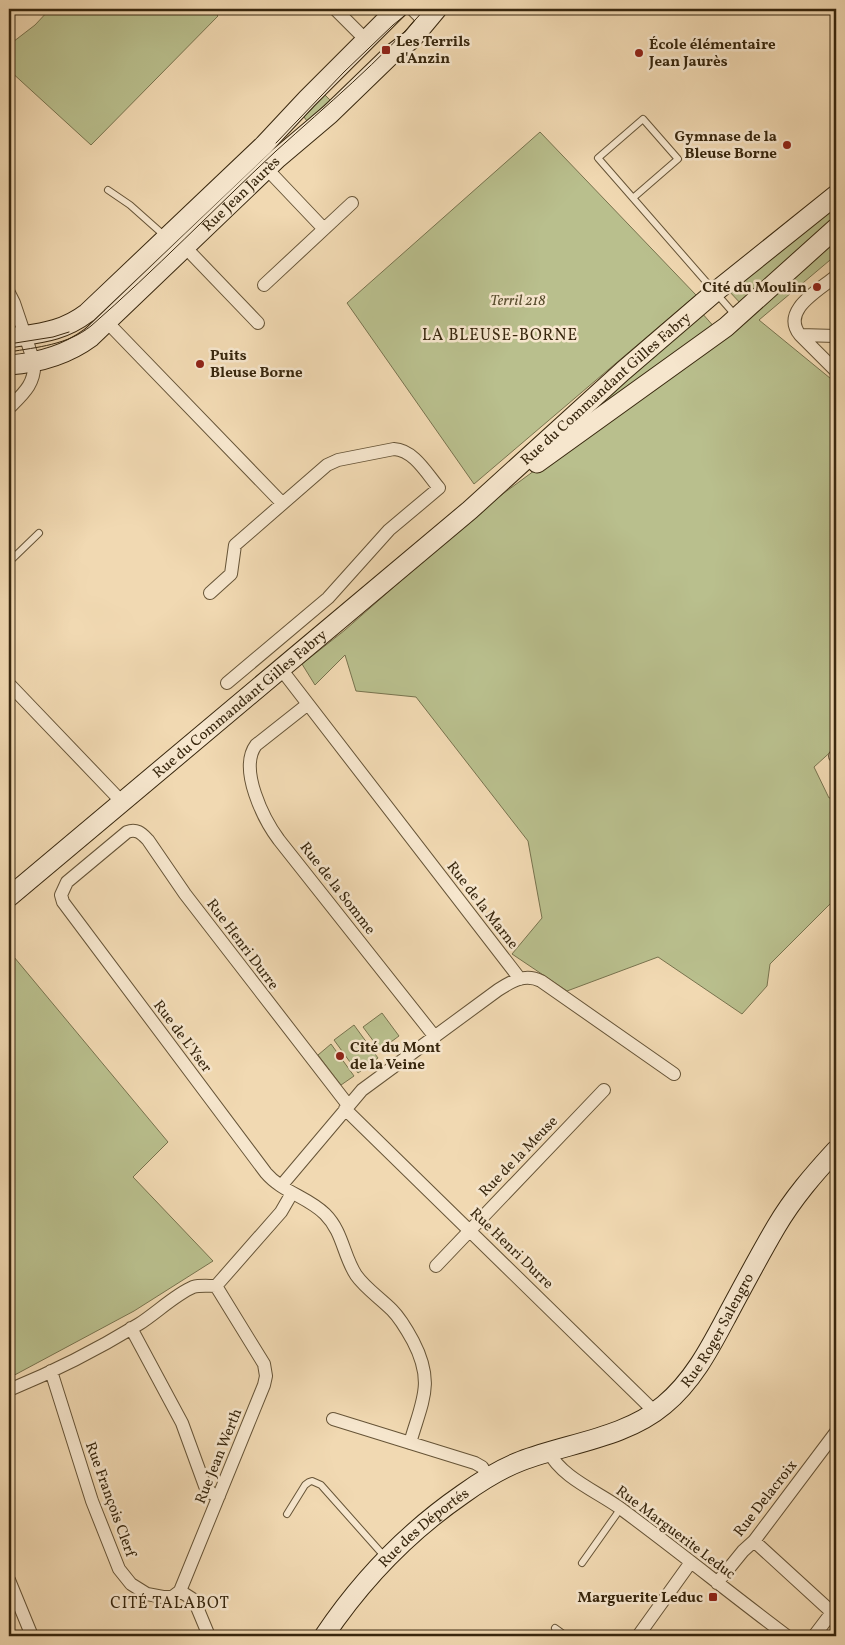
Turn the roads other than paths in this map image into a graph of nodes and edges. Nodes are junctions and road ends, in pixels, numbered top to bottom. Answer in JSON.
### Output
{"nodes":[{"id":1,"x":335,"y":9,"type":"edge"},
{"id":2,"x":397,"y":9,"type":"edge"},
{"id":3,"x":412,"y":9,"type":"edge"},
{"id":4,"x":432,"y":16,"type":"edge"},
{"id":5,"x":366,"y":40,"type":"junction"},
{"id":6,"x":268,"y":169,"type":"junction"},
{"id":7,"x":108,"y":190,"type":"dead end"},
{"id":8,"x":836,"y":195,"type":"edge"},
{"id":9,"x":633,"y":198,"type":"junction"},
{"id":10,"x":352,"y":203,"type":"dead end"},
{"id":11,"x":836,"y":228,"type":"edge"},
{"id":12,"x":324,"y":229,"type":"junction"},
{"id":13,"x":167,"y":238,"type":"junction"},
{"id":14,"x":185,"y":247,"type":"junction"},
{"id":15,"x":836,"y":276,"type":"edge"},
{"id":16,"x":264,"y":285,"type":"dead end"},
{"id":17,"x":715,"y":292,"type":"junction"},
{"id":18,"x":9,"y":293,"type":"edge"},
{"id":19,"x":737,"y":318,"type":"junction"},
{"id":20,"x":107,"y":322,"type":"junction"},
{"id":21,"x":258,"y":324,"type":"dead end"},
{"id":22,"x":800,"y":334,"type":"junction"},
{"id":23,"x":836,"y":336,"type":"edge"},
{"id":24,"x":17,"y":337,"type":"edge"},
{"id":25,"x":34,"y":362,"type":"junction"},
{"id":26,"x":9,"y":365,"type":"edge"},
{"id":27,"x":836,"y":371,"type":"edge"},
{"id":28,"x":29,"y":386,"type":"junction"},
{"id":29,"x":9,"y":396,"type":"edge"},
{"id":30,"x":9,"y":408,"type":"edge"},
{"id":31,"x":282,"y":503,"type":"junction"},
{"id":32,"x":470,"y":510,"type":"junction"},
{"id":33,"x":39,"y":533,"type":"dead end"},
{"id":34,"x":9,"y":562,"type":"edge"},
{"id":35,"x":210,"y":593,"type":"dead end"},
{"id":36,"x":281,"y":669,"type":"junction"},
{"id":37,"x":227,"y":683,"type":"dead end"},
{"id":38,"x":9,"y":684,"type":"edge"},
{"id":39,"x":308,"y":704,"type":"junction"},
{"id":40,"x":122,"y":802,"type":"junction"},
{"id":41,"x":9,"y":898,"type":"edge"},
{"id":42,"x":63,"y":902,"type":"joint"},
{"id":43,"x":520,"y":979,"type":"junction"},
{"id":44,"x":435,"y":1037,"type":"junction"},
{"id":45,"x":674,"y":1074,"type":"dead end"},
{"id":46,"x":604,"y":1090,"type":"dead end"},
{"id":47,"x":346,"y":1107,"type":"junction"},
{"id":48,"x":836,"y":1150,"type":"edge"},
{"id":49,"x":281,"y":1186,"type":"junction"},
{"id":50,"x":292,"y":1194,"type":"junction"},
{"id":51,"x":470,"y":1230,"type":"junction"},
{"id":52,"x":436,"y":1266,"type":"dead end"},
{"id":53,"x":216,"y":1286,"type":"junction"},
{"id":54,"x":132,"y":1328,"type":"junction"},
{"id":55,"x":51,"y":1371,"type":"junction"},
{"id":56,"x":9,"y":1390,"type":"edge"},
{"id":57,"x":655,"y":1412,"type":"junction"},
{"id":58,"x":332,"y":1419,"type":"dead end"},
{"id":59,"x":836,"y":1432,"type":"edge"},
{"id":60,"x":410,"y":1443,"type":"junction"},
{"id":61,"x":549,"y":1452,"type":"junction"},
{"id":62,"x":488,"y":1476,"type":"junction"},
{"id":63,"x":219,"y":1496,"type":"junction"},
{"id":64,"x":621,"y":1508,"type":"junction"},
{"id":65,"x":287,"y":1514,"type":"dead end"},
{"id":66,"x":754,"y":1540,"type":"junction"},
{"id":67,"x":387,"y":1560,"type":"junction"},
{"id":68,"x":691,"y":1562,"type":"junction"},
{"id":69,"x":582,"y":1563,"type":"dead end"},
{"id":70,"x":9,"y":1580,"type":"edge"},
{"id":71,"x":717,"y":1583,"type":"junction"},
{"id":72,"x":180,"y":1591,"type":"junction"},
{"id":73,"x":835,"y":1612,"type":"edge"},
{"id":74,"x":555,"y":1628,"type":"dead end"},
{"id":75,"x":32,"y":1636,"type":"edge"},
{"id":76,"x":209,"y":1636,"type":"edge"},
{"id":77,"x":324,"y":1636,"type":"edge"},
{"id":78,"x":566,"y":1636,"type":"edge"},
{"id":79,"x":638,"y":1636,"type":"edge"},
{"id":80,"x":787,"y":1636,"type":"edge"},
{"id":81,"x":814,"y":1636,"type":"edge"}],
"edges":[{"from":1,"to":5,"type":"street"},
{"from":2,"to":5,"type":"street","name":"Rue Jean Jaurès"},
{"from":3,"to":4,"type":"street"},
{"from":4,"to":6,"type":"street","name":"Rue Jean Jaurès"},
{"from":5,"to":13,"type":"street","name":"Rue Jean Jaurès"},
{"from":6,"to":12,"type":"street"},
{"from":6,"to":14,"type":"street","name":"Rue Jean Jaurès"},
{"from":7,"to":13,"type":"lane"},
{"from":8,"to":17,"type":"street","name":"Rue du Commandant Gilles Fabry"},
{"from":9,"to":9,"type":"lane"},
{"from":9,"to":17,"type":"lane"},
{"from":10,"to":12,"type":"street"},
{"from":11,"to":19,"type":"street","name":"Rue du Commandant Gilles Fabry"},
{"from":12,"to":16,"type":"street"},
{"from":13,"to":24,"type":"street","name":"Rue Jean Jaurès"},
{"from":14,"to":20,"type":"street","name":"Rue Jean Jaurès"},
{"from":14,"to":21,"type":"street"},
{"from":15,"to":22,"type":"street"},
{"from":17,"to":19,"type":"lane"},
{"from":17,"to":32,"type":"street","name":"Rue du Commandant Gilles Fabry"},
{"from":18,"to":24,"type":"street"},
{"from":19,"to":32,"type":"street","name":"Rue du Commandant Gilles Fabry"},
{"from":20,"to":25,"type":"street","name":"Rue Jean Jaurès"},
{"from":20,"to":31,"type":"street"},
{"from":22,"to":23,"type":"street"},
{"from":22,"to":27,"type":"street"},
{"from":24,"to":25,"type":"street"},
{"from":25,"to":26,"type":"street","name":"Rue Jean Jaurès"},
{"from":25,"to":28,"type":"street"},
{"from":28,"to":29,"type":"street"},
{"from":28,"to":30,"type":"street"},
{"from":31,"to":35,"type":"street"},
{"from":31,"to":37,"type":"street"},
{"from":32,"to":36,"type":"street","name":"Rue du Commandant Gilles Fabry"},
{"from":33,"to":34,"type":"lane"},
{"from":36,"to":39,"type":"street","name":"Rue de la Marne"},
{"from":36,"to":40,"type":"street","name":"Rue du Commandant Gilles Fabry"},
{"from":38,"to":40,"type":"street"},
{"from":39,"to":43,"type":"street","name":"Rue de la Marne"},
{"from":39,"to":44,"type":"street","name":"Rue de la Somme"},
{"from":40,"to":41,"type":"street","name":"Rue du Commandant Gilles Fabry"},
{"from":42,"to":47,"type":"street","name":"Rue Henri Durre"},
{"from":42,"to":49,"type":"street","name":"Rue de L'Yser"},
{"from":43,"to":44,"type":"street"},
{"from":43,"to":45,"type":"street"},
{"from":44,"to":47,"type":"street"},
{"from":46,"to":51,"type":"street","name":"Rue de la Meuse"},
{"from":47,"to":49,"type":"street"},
{"from":47,"to":51,"type":"street","name":"Rue Henri Durre"},
{"from":48,"to":57,"type":"street","name":"Rue Roger Salengro"},
{"from":49,"to":50,"type":"street","name":"Rue de L'Yser"},
{"from":50,"to":53,"type":"street"},
{"from":50,"to":60,"type":"street","name":"Rue de L'Yser"},
{"from":51,"to":52,"type":"street","name":"Rue de la Meuse"},
{"from":51,"to":57,"type":"street","name":"Rue Henri Durre"},
{"from":53,"to":54,"type":"street"},
{"from":53,"to":63,"type":"street","name":"Rue Jean Werth"},
{"from":54,"to":55,"type":"street"},
{"from":54,"to":63,"type":"street"},
{"from":55,"to":56,"type":"street"},
{"from":55,"to":72,"type":"street","name":"Rue François Clerf"},
{"from":57,"to":61,"type":"street","name":"Rue Roger Salengro"},
{"from":58,"to":60,"type":"street"},
{"from":59,"to":66,"type":"street","name":"Rue Delacroix"},
{"from":60,"to":62,"type":"street"},
{"from":61,"to":62,"type":"street","name":"Rue des Déportés"},
{"from":61,"to":64,"type":"street","name":"Rue Marguerite Leduc"},
{"from":62,"to":67,"type":"street","name":"Rue des Déportés"},
{"from":63,"to":72,"type":"street","name":"Rue Jean Werth"},
{"from":64,"to":68,"type":"street","name":"Rue Marguerite Leduc"},
{"from":64,"to":69,"type":"lane"},
{"from":65,"to":67,"type":"lane"},
{"from":66,"to":71,"type":"street","name":"Rue Delacroix"},
{"from":66,"to":73,"type":"street"},
{"from":67,"to":77,"type":"street","name":"Rue des Déportés"},
{"from":68,"to":71,"type":"street","name":"Rue Marguerite Leduc"},
{"from":68,"to":79,"type":"street"},
{"from":70,"to":75,"type":"street"},
{"from":71,"to":80,"type":"street","name":"Rue Marguerite Leduc"},
{"from":72,"to":76,"type":"street"},
{"from":73,"to":81,"type":"street"},
{"from":74,"to":78,"type":"lane"}]}
